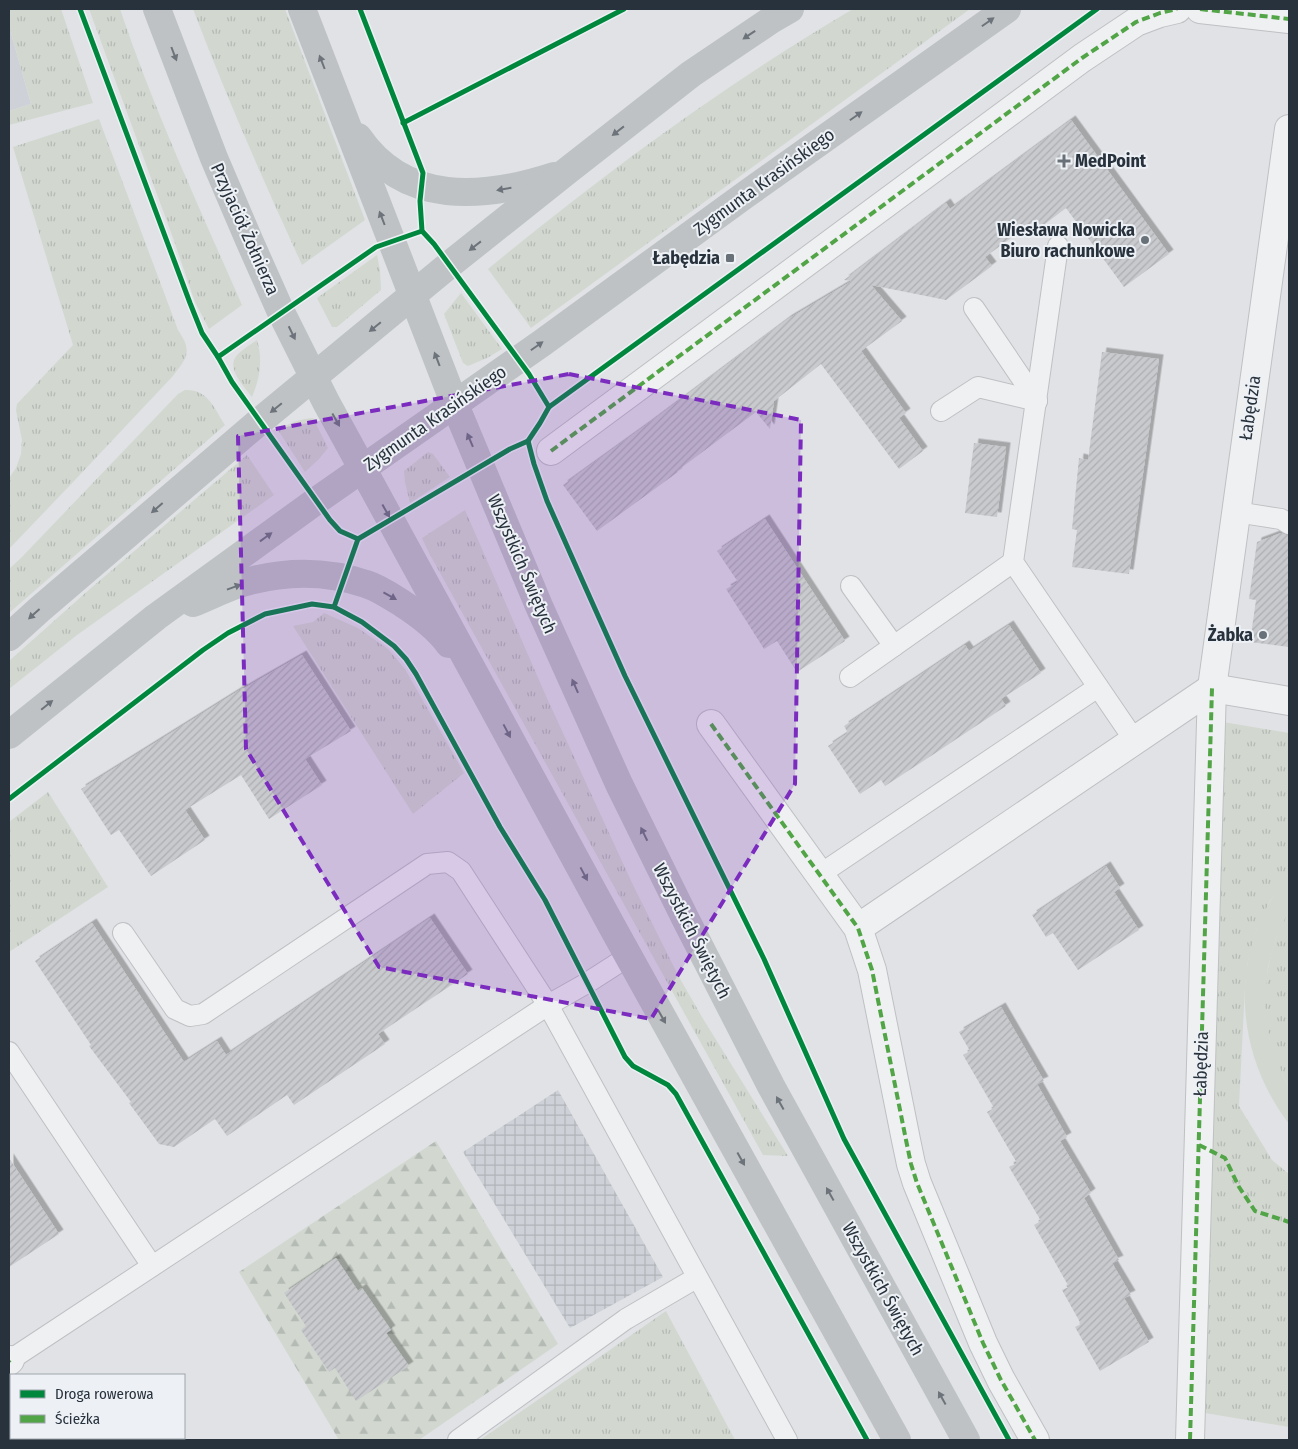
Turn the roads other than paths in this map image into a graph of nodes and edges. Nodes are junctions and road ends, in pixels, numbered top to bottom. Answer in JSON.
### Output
{"nodes":[{"id":1,"x":157,"y":9,"type":"edge"},
{"id":2,"x":302,"y":9,"type":"edge"},
{"id":3,"x":790,"y":9,"type":"edge"},
{"id":4,"x":1007,"y":9,"type":"edge"},
{"id":5,"x":1178,"y":9,"type":"edge"},
{"id":6,"x":1200,"y":9,"type":"edge"},
{"id":7,"x":1289,"y":19,"type":"edge"},
{"id":8,"x":340,"y":107,"type":"junction"},
{"id":9,"x":1289,"y":128,"type":"edge"},
{"id":10,"x":567,"y":171,"type":"junction"},
{"id":11,"x":1058,"y":246,"type":"dead end"},
{"id":12,"x":412,"y":296,"type":"junction"},
{"id":13,"x":974,"y":308,"type":"dead end"},
{"id":14,"x":313,"y":377,"type":"junction"},
{"id":15,"x":1037,"y":401,"type":"junction"},
{"id":16,"x":455,"y":405,"type":"junction"},
{"id":17,"x":941,"y":412,"type":"dead end"},
{"id":18,"x":551,"y":451,"type":"dead end"},
{"id":19,"x":362,"y":468,"type":"junction"},
{"id":20,"x":1236,"y":512,"type":"junction"},
{"id":21,"x":1289,"y":524,"type":"edge"},
{"id":22,"x":1013,"y":562,"type":"junction"},
{"id":23,"x":851,"y":586,"type":"dead end"},
{"id":24,"x":156,"y":617,"type":"junction"},
{"id":25,"x":9,"y":637,"type":"edge"},
{"id":26,"x":894,"y":646,"type":"junction"},
{"id":27,"x":850,"y":677,"type":"dead end"},
{"id":28,"x":1098,"y":687,"type":"junction"},
{"id":29,"x":484,"y":688,"type":"junction"},
{"id":30,"x":1212,"y":688,"type":"junction"},
{"id":31,"x":1289,"y":701,"type":"edge"},
{"id":32,"x":711,"y":724,"type":"dead end"},
{"id":33,"x":9,"y":735,"type":"edge"},
{"id":34,"x":1135,"y":740,"type":"junction"},
{"id":35,"x":819,"y":875,"type":"junction"},
{"id":36,"x":858,"y":928,"type":"junction"},
{"id":37,"x":123,"y":932,"type":"dead end"},
{"id":38,"x":629,"y":956,"type":"junction"},
{"id":39,"x":548,"y":1005,"type":"junction"},
{"id":40,"x":9,"y":1052,"type":"edge"},
{"id":41,"x":152,"y":1266,"type":"junction"},
{"id":42,"x":696,"y":1278,"type":"junction"},
{"id":43,"x":9,"y":1360,"type":"edge"},
{"id":44,"x":458,"y":1440,"type":"edge"},
{"id":45,"x":787,"y":1440,"type":"edge"},
{"id":46,"x":897,"y":1440,"type":"edge"},
{"id":47,"x":966,"y":1440,"type":"edge"},
{"id":48,"x":1035,"y":1440,"type":"edge"},
{"id":49,"x":1190,"y":1440,"type":"edge"}],
"edges":[{"from":1,"to":14,"type":"street","name":"Przyjaciół Żołnierza","one_way":true},
{"from":8,"to":2,"type":"street","one_way":true},
{"from":3,"to":10,"type":"street","one_way":true},
{"from":16,"to":4,"type":"street","name":"Zygmunta Krasińskiego","one_way":true},
{"from":5,"to":18,"type":"street"},
{"from":6,"to":7,"type":"street"},
{"from":10,"to":8,"type":"street","one_way":true},
{"from":12,"to":8,"type":"street","one_way":true},
{"from":9,"to":20,"type":"street","name":"Łabędzia"},
{"from":10,"to":12,"type":"street","one_way":true},
{"from":11,"to":15,"type":"lane"},
{"from":12,"to":14,"type":"street","one_way":true},
{"from":16,"to":12,"type":"street","one_way":true},
{"from":13,"to":15,"type":"lane"},
{"from":14,"to":19,"type":"street","name":"Przyjaciół Żołnierza","one_way":true},
{"from":14,"to":25,"type":"street","one_way":true},
{"from":15,"to":17,"type":"lane"},
{"from":15,"to":22,"type":"lane"},
{"from":16,"to":19,"type":"street","name":"Zygmunta Krasińskiego"},
{"from":47,"to":16,"type":"street","name":"Wszystkich Świętych","one_way":true},
{"from":24,"to":19,"type":"street","name":"Zygmunta Krasińskiego","one_way":true},
{"from":19,"to":29,"type":"street","one_way":true},
{"from":20,"to":21,"type":"lane"},
{"from":20,"to":30,"type":"street","name":"Łabędzia"},
{"from":22,"to":26,"type":"lane"},
{"from":22,"to":28,"type":"lane"},
{"from":23,"to":26,"type":"lane"},
{"from":24,"to":29,"type":"street","name":"Zygmunta Krasińskiego","one_way":true},
{"from":33,"to":24,"type":"street","name":"Zygmunta Krasińskiego","one_way":true},
{"from":26,"to":27,"type":"lane"},
{"from":28,"to":34,"type":"lane"},
{"from":28,"to":35,"type":"lane"},
{"from":29,"to":38,"type":"street","one_way":true},
{"from":30,"to":31,"type":"street"},
{"from":30,"to":34,"type":"street"},
{"from":30,"to":49,"type":"street","name":"Łabędzia"},
{"from":32,"to":35,"type":"street"},
{"from":34,"to":36,"type":"street"},
{"from":35,"to":36,"type":"street"},
{"from":36,"to":48,"type":"street"},
{"from":37,"to":39,"type":"lane"},
{"from":38,"to":39,"type":"lane"},
{"from":38,"to":46,"type":"street","one_way":true},
{"from":39,"to":41,"type":"lane"},
{"from":39,"to":42,"type":"lane"},
{"from":40,"to":41,"type":"lane"},
{"from":41,"to":43,"type":"lane"},
{"from":42,"to":44,"type":"lane"},
{"from":42,"to":45,"type":"lane"}]}
